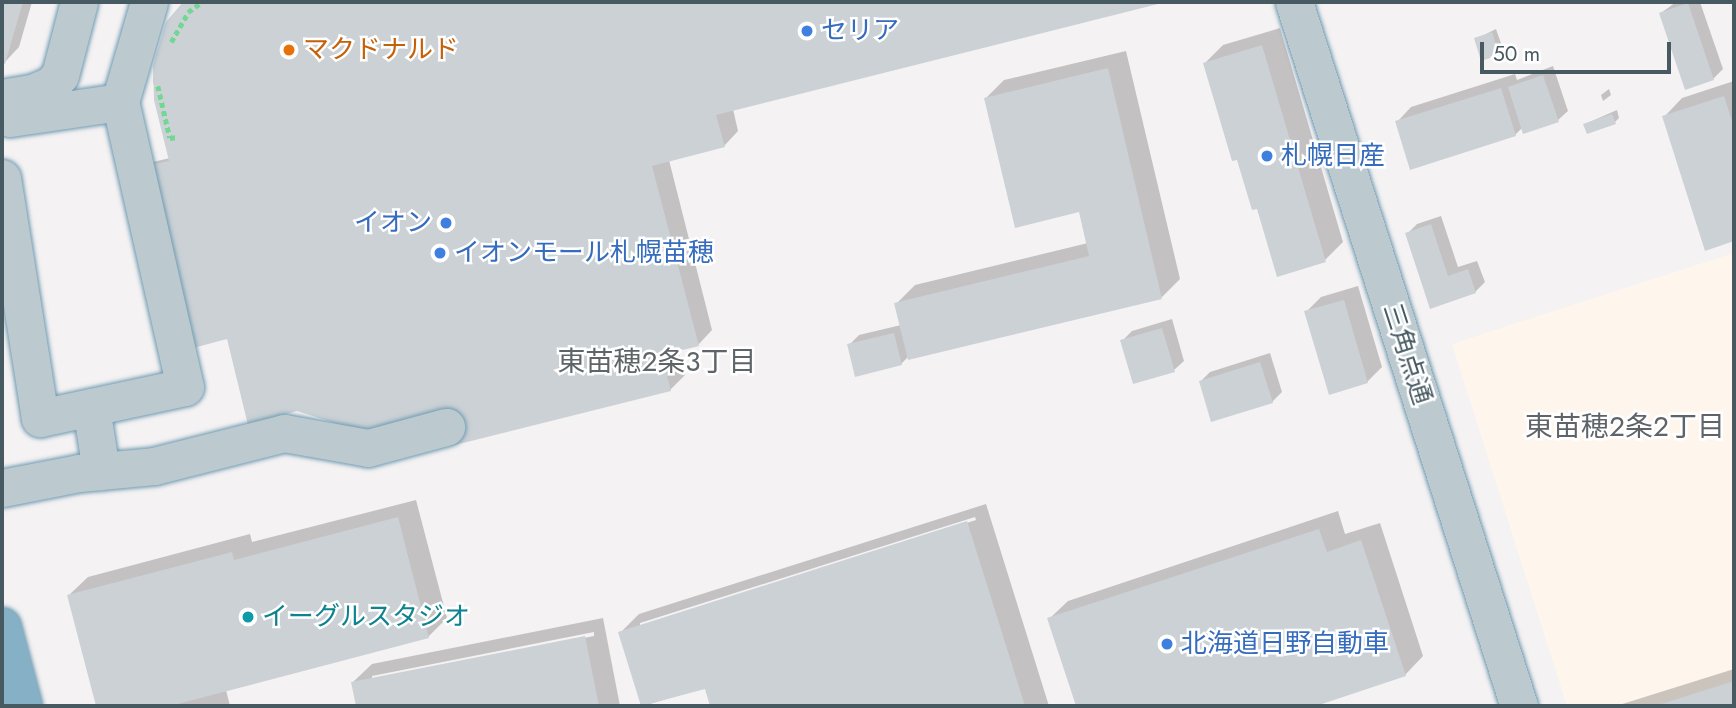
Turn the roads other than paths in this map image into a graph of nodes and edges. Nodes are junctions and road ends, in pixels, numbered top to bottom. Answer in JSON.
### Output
{"nodes":[{"id":1,"x":79,"y":2,"type":"edge"},
{"id":2,"x":149,"y":2,"type":"edge"},
{"id":3,"x":1294,"y":2,"type":"edge"},
{"id":4,"x":2,"y":98,"type":"edge"},
{"id":5,"x":120,"y":102,"type":"junction"},
{"id":6,"x":2,"y":119,"type":"edge"},
{"id":7,"x":2,"y":178,"type":"edge"},
{"id":8,"x":91,"y":407,"type":"junction"},
{"id":9,"x":446,"y":427,"type":"dead end"},
{"id":10,"x":101,"y":471,"type":"junction"},
{"id":11,"x":2,"y":488,"type":"edge"},
{"id":12,"x":2,"y":627,"type":"edge"},
{"id":13,"x":23,"y":706,"type":"edge"},
{"id":14,"x":1519,"y":706,"type":"edge"}],
"edges":[{"from":1,"to":4,"type":"street"},
{"from":2,"to":5,"type":"street"},
{"from":3,"to":14,"type":"street","name":"三角点通"},
{"from":5,"to":6,"type":"street"},
{"from":5,"to":8,"type":"street"},
{"from":7,"to":8,"type":"street"},
{"from":8,"to":10,"type":"street"},
{"from":9,"to":10,"type":"street"},
{"from":10,"to":11,"type":"street"},
{"from":12,"to":13,"type":"highway"}]}
